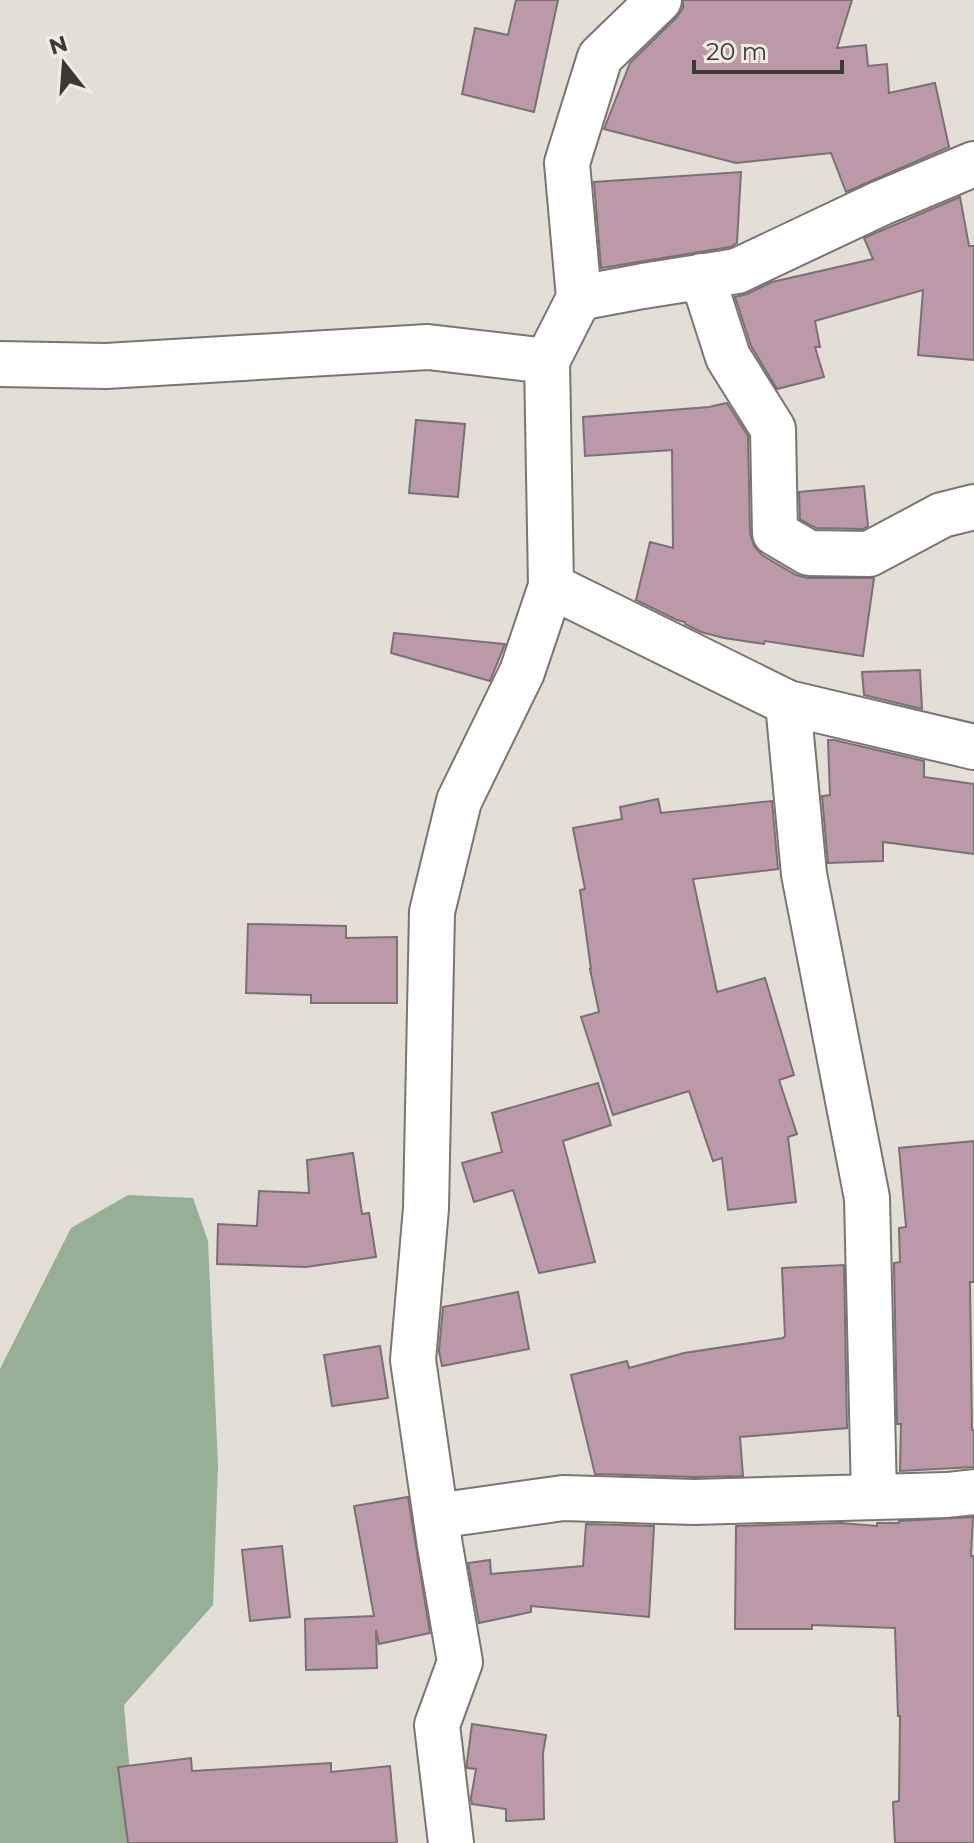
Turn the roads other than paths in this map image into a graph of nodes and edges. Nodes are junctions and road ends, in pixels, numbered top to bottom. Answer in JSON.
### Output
{"nodes":[{"id":1,"x":659,"y":0,"type":"edge"},
{"id":2,"x":974,"y":164,"type":"edge"},
{"id":3,"x":702,"y":276,"type":"junction"},
{"id":4,"x":579,"y":298,"type":"junction"},
{"id":5,"x":547,"y":361,"type":"junction"},
{"id":6,"x":0,"y":364,"type":"edge"},
{"id":7,"x":974,"y":507,"type":"edge"},
{"id":8,"x":551,"y":586,"type":"junction"},
{"id":9,"x":788,"y":703,"type":"junction"},
{"id":10,"x":974,"y":747,"type":"edge"},
{"id":11,"x":974,"y":1492,"type":"edge"},
{"id":12,"x":874,"y":1496,"type":"junction"},
{"id":13,"x":436,"y":1516,"type":"junction"},
{"id":14,"x":451,"y":1843,"type":"edge"}],
"edges":[{"from":1,"to":4,"type":"street"},
{"from":2,"to":3,"type":"street"},
{"from":3,"to":4,"type":"street"},
{"from":3,"to":7,"type":"street"},
{"from":4,"to":5,"type":"street"},
{"from":5,"to":6,"type":"street"},
{"from":5,"to":8,"type":"street"},
{"from":8,"to":9,"type":"street"},
{"from":8,"to":13,"type":"street"},
{"from":9,"to":10,"type":"street"},
{"from":9,"to":12,"type":"street"},
{"from":11,"to":12,"type":"street"},
{"from":12,"to":13,"type":"street"},
{"from":13,"to":14,"type":"street"}]}
